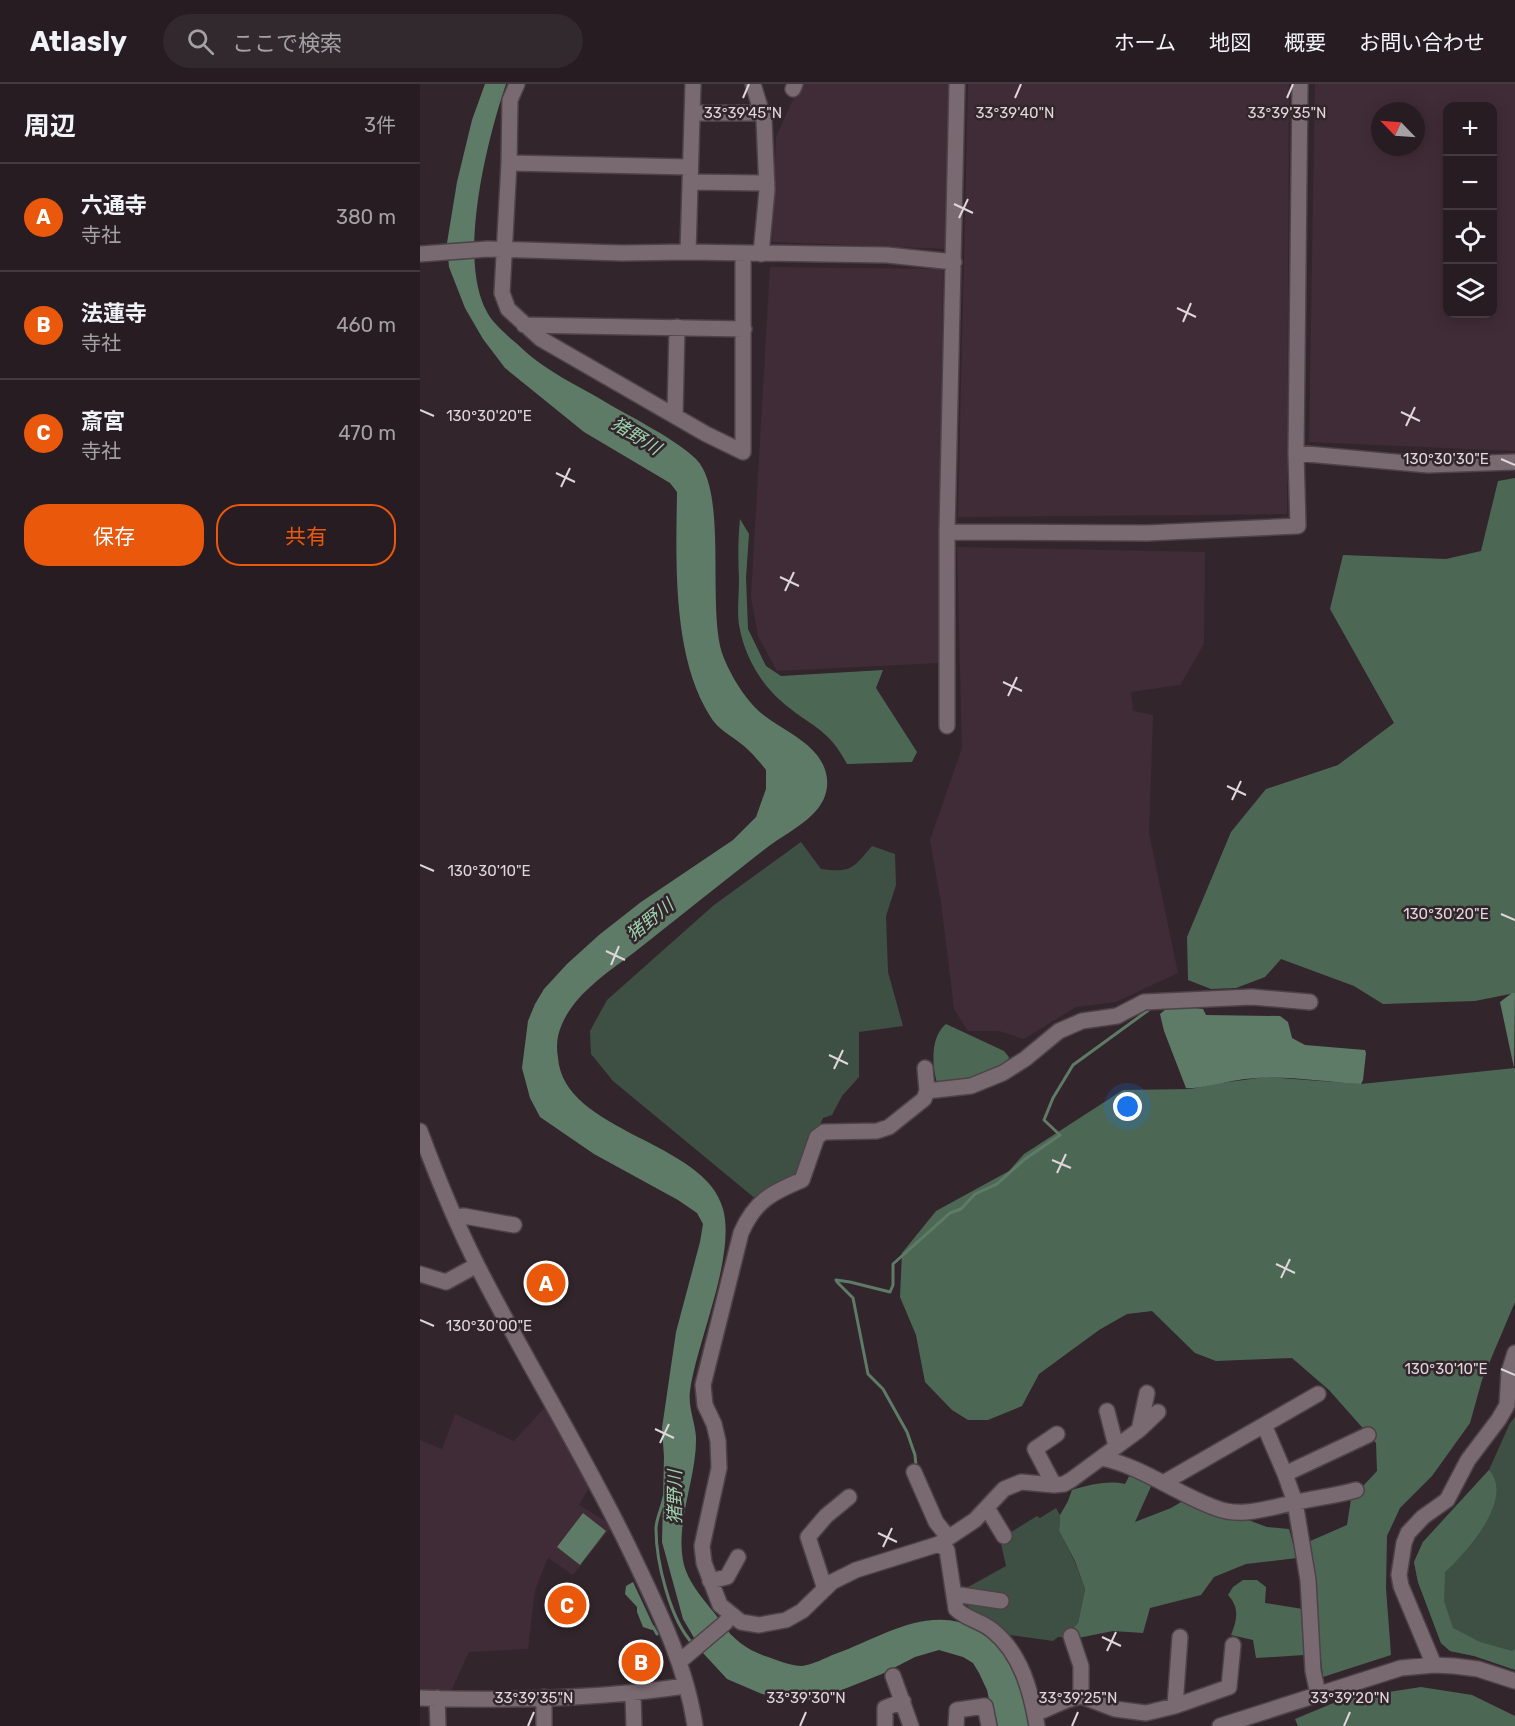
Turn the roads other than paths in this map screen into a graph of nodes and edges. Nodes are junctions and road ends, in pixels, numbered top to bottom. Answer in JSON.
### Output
{"nodes":[{"id":1,"x":518,"y":84,"type":"edge"},
{"id":2,"x":693,"y":84,"type":"edge"},
{"id":3,"x":753,"y":84,"type":"edge"},
{"id":4,"x":957,"y":84,"type":"edge"},
{"id":5,"x":1300,"y":84,"type":"edge"},
{"id":6,"x":692,"y":112,"type":"junction"},
{"id":7,"x":762,"y":113,"type":"junction"},
{"id":8,"x":509,"y":163,"type":"junction"},
{"id":9,"x":690,"y":174,"type":"junction"},
{"id":10,"x":767,"y":183,"type":"junction"},
{"id":11,"x":504,"y":250,"type":"junction"},
{"id":12,"x":688,"y":252,"type":"junction"},
{"id":13,"x":420,"y":254,"type":"edge"},
{"id":14,"x":743,"y":254,"type":"junction"},
{"id":15,"x":761,"y":254,"type":"junction"},
{"id":16,"x":954,"y":262,"type":"junction"},
{"id":17,"x":524,"y":325,"type":"junction"},
{"id":18,"x":677,"y":327,"type":"junction"},
{"id":19,"x":744,"y":329,"type":"junction"},
{"id":20,"x":675,"y":416,"type":"junction"},
{"id":21,"x":1296,"y":453,"type":"junction"},
{"id":22,"x":1515,"y":462,"type":"edge"},
{"id":23,"x":947,"y":532,"type":"junction"},
{"id":24,"x":947,"y":726,"type":"dead end"},
{"id":25,"x":1310,"y":1002,"type":"dead end"},
{"id":26,"x":925,"y":1068,"type":"dead end"},
{"id":27,"x":927,"y":1091,"type":"junction"},
{"id":28,"x":420,"y":1131,"type":"edge"},
{"id":29,"x":455,"y":1218,"type":"junction"},
{"id":30,"x":514,"y":1225,"type":"dead end"},
{"id":31,"x":477,"y":1265,"type":"junction"},
{"id":32,"x":420,"y":1274,"type":"edge"},
{"id":33,"x":1515,"y":1353,"type":"edge"},
{"id":34,"x":1147,"y":1393,"type":"dead end"},
{"id":35,"x":1318,"y":1394,"type":"dead end"},
{"id":36,"x":1107,"y":1411,"type":"dead end"},
{"id":37,"x":1158,"y":1412,"type":"dead end"},
{"id":38,"x":1264,"y":1425,"type":"junction"},
{"id":39,"x":1139,"y":1430,"type":"junction"},
{"id":40,"x":1057,"y":1434,"type":"dead end"},
{"id":41,"x":1368,"y":1435,"type":"dead end"},
{"id":42,"x":1116,"y":1446,"type":"junction"},
{"id":43,"x":1102,"y":1458,"type":"junction"},
{"id":44,"x":914,"y":1472,"type":"dead end"},
{"id":45,"x":1286,"y":1474,"type":"junction"},
{"id":46,"x":1163,"y":1483,"type":"junction"},
{"id":47,"x":1054,"y":1485,"type":"junction"},
{"id":48,"x":1356,"y":1490,"type":"dead end"},
{"id":49,"x":849,"y":1497,"type":"dead end"},
{"id":50,"x":1295,"y":1502,"type":"junction"},
{"id":51,"x":987,"y":1508,"type":"junction"},
{"id":52,"x":1004,"y":1536,"type":"dead end"},
{"id":53,"x":943,"y":1540,"type":"junction"},
{"id":54,"x":738,"y":1557,"type":"dead end"},
{"id":55,"x":710,"y":1581,"type":"junction"},
{"id":56,"x":825,"y":1589,"type":"junction"},
{"id":57,"x":954,"y":1594,"type":"junction"},
{"id":58,"x":1001,"y":1601,"type":"dead end"},
{"id":59,"x":728,"y":1619,"type":"junction"},
{"id":60,"x":1071,"y":1636,"type":"dead end"},
{"id":61,"x":1180,"y":1637,"type":"dead end"},
{"id":62,"x":1233,"y":1646,"type":"dead end"},
{"id":63,"x":679,"y":1662,"type":"junction"},
{"id":64,"x":1434,"y":1665,"type":"junction"},
{"id":65,"x":893,"y":1676,"type":"dead end"},
{"id":66,"x":1515,"y":1681,"type":"edge"},
{"id":67,"x":685,"y":1686,"type":"junction"},
{"id":68,"x":633,"y":1694,"type":"junction"},
{"id":69,"x":1318,"y":1694,"type":"junction"},
{"id":70,"x":1081,"y":1696,"type":"junction"},
{"id":71,"x":544,"y":1697,"type":"junction"},
{"id":72,"x":420,"y":1698,"type":"edge"},
{"id":73,"x":437,"y":1698,"type":"junction"},
{"id":74,"x":903,"y":1701,"type":"junction"},
{"id":75,"x":1175,"y":1706,"type":"junction"},
{"id":76,"x":1148,"y":1719,"type":"edge"},
{"id":77,"x":1036,"y":1720,"type":"edge"},
{"id":78,"x":438,"y":1726,"type":"edge"},
{"id":79,"x":544,"y":1726,"type":"edge"},
{"id":80,"x":634,"y":1726,"type":"edge"},
{"id":81,"x":695,"y":1726,"type":"edge"},
{"id":82,"x":885,"y":1726,"type":"edge"},
{"id":83,"x":911,"y":1726,"type":"edge"},
{"id":84,"x":956,"y":1726,"type":"edge"},
{"id":85,"x":988,"y":1726,"type":"edge"},
{"id":86,"x":1220,"y":1726,"type":"edge"}],
"edges":[{"from":1,"to":8,"type":"street"},
{"from":2,"to":6,"type":"street"},
{"from":3,"to":7,"type":"street"},
{"from":4,"to":16,"type":"street"},
{"from":5,"to":21,"type":"street"},
{"from":6,"to":7,"type":"street"},
{"from":6,"to":9,"type":"street"},
{"from":7,"to":10,"type":"street"},
{"from":8,"to":9,"type":"street"},
{"from":8,"to":11,"type":"street"},
{"from":9,"to":10,"type":"street"},
{"from":9,"to":12,"type":"street"},
{"from":10,"to":15,"type":"street"},
{"from":11,"to":12,"type":"street"},
{"from":11,"to":13,"type":"street"},
{"from":11,"to":17,"type":"street"},
{"from":12,"to":14,"type":"street"},
{"from":14,"to":15,"type":"street"},
{"from":14,"to":19,"type":"street"},
{"from":15,"to":16,"type":"street"},
{"from":16,"to":23,"type":"street"},
{"from":17,"to":18,"type":"street"},
{"from":17,"to":20,"type":"street"},
{"from":18,"to":19,"type":"street"},
{"from":18,"to":20,"type":"street"},
{"from":19,"to":20,"type":"street"},
{"from":21,"to":22,"type":"street"},
{"from":21,"to":23,"type":"street"},
{"from":23,"to":24,"type":"street"},
{"from":25,"to":27,"type":"street"},
{"from":26,"to":27,"type":"street"},
{"from":27,"to":55,"type":"street"},
{"from":28,"to":29,"type":"street"},
{"from":29,"to":30,"type":"street"},
{"from":29,"to":31,"type":"street"},
{"from":31,"to":32,"type":"street"},
{"from":31,"to":63,"type":"street"},
{"from":33,"to":64,"type":"street"},
{"from":34,"to":39,"type":"street"},
{"from":35,"to":38,"type":"street"},
{"from":36,"to":42,"type":"street"},
{"from":37,"to":39,"type":"street"},
{"from":38,"to":45,"type":"street"},
{"from":38,"to":46,"type":"street"},
{"from":39,"to":42,"type":"street"},
{"from":40,"to":47,"type":"street"},
{"from":41,"to":45,"type":"street"},
{"from":42,"to":43,"type":"street"},
{"from":43,"to":46,"type":"street"},
{"from":43,"to":47,"type":"street"},
{"from":44,"to":53,"type":"street"},
{"from":45,"to":50,"type":"street"},
{"from":46,"to":50,"type":"street"},
{"from":47,"to":51,"type":"street"},
{"from":48,"to":50,"type":"street"},
{"from":49,"to":56,"type":"street"},
{"from":50,"to":69,"type":"street"},
{"from":51,"to":52,"type":"street"},
{"from":51,"to":53,"type":"street"},
{"from":53,"to":56,"type":"street"},
{"from":53,"to":57,"type":"street"},
{"from":54,"to":55,"type":"street"},
{"from":55,"to":59,"type":"street"},
{"from":56,"to":59,"type":"street"},
{"from":57,"to":58,"type":"street"},
{"from":57,"to":77,"type":"street"},
{"from":59,"to":63,"type":"street"},
{"from":60,"to":70,"type":"street"},
{"from":61,"to":75,"type":"street"},
{"from":62,"to":75,"type":"street"},
{"from":63,"to":67,"type":"street"},
{"from":64,"to":66,"type":"street"},
{"from":64,"to":69,"type":"street"},
{"from":65,"to":74,"type":"street"},
{"from":67,"to":68,"type":"street"},
{"from":67,"to":81,"type":"street"},
{"from":68,"to":71,"type":"street"},
{"from":68,"to":80,"type":"street"},
{"from":69,"to":86,"type":"street"},
{"from":70,"to":76,"type":"street"},
{"from":70,"to":77,"type":"street"},
{"from":71,"to":73,"type":"street"},
{"from":71,"to":79,"type":"street"},
{"from":72,"to":73,"type":"street"},
{"from":73,"to":78,"type":"street"},
{"from":74,"to":82,"type":"street"},
{"from":74,"to":83,"type":"street"},
{"from":75,"to":76,"type":"street"},
{"from":84,"to":85,"type":"street"}]}
